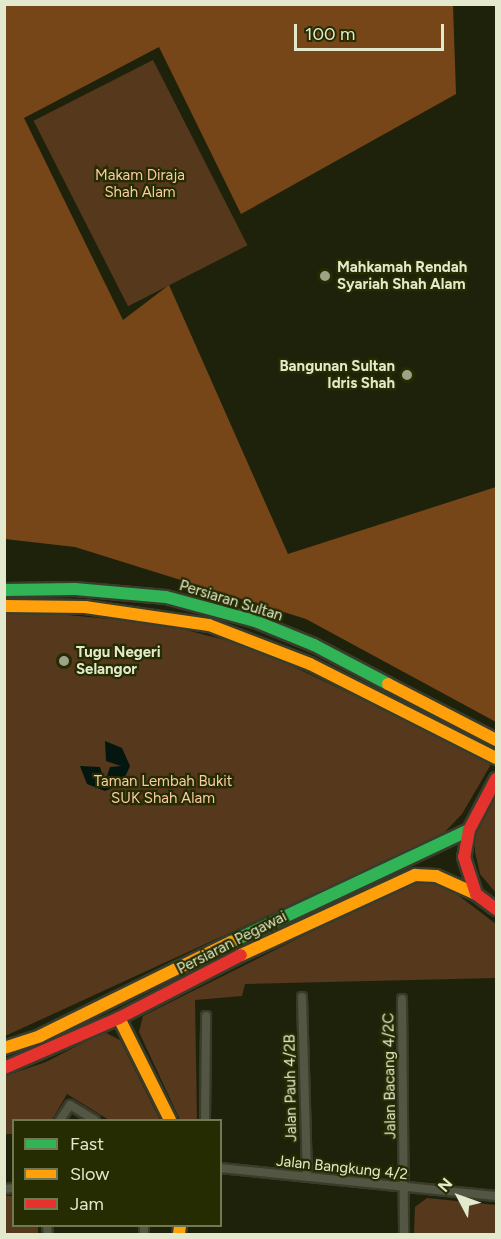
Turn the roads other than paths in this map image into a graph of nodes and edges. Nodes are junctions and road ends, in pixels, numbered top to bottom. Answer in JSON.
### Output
{"nodes":[{"id":1,"x":4,"y":590,"type":"edge"},
{"id":2,"x":4,"y":606,"type":"edge"},
{"id":3,"x":496,"y":740,"type":"edge"},
{"id":4,"x":496,"y":758,"type":"edge"},
{"id":5,"x":496,"y":779,"type":"edge"},
{"id":6,"x":469,"y":830,"type":"junction"},
{"id":7,"x":476,"y":894,"type":"junction"},
{"id":8,"x":496,"y":909,"type":"edge"},
{"id":9,"x":302,"y":997,"type":"dead end"},
{"id":10,"x":402,"y":999,"type":"dead end"},
{"id":11,"x":206,"y":1016,"type":"dead end"},
{"id":12,"x":119,"y":1018,"type":"junction"},
{"id":13,"x":4,"y":1048,"type":"edge"},
{"id":14,"x":4,"y":1068,"type":"edge"},
{"id":15,"x":61,"y":1119,"type":"edge"},
{"id":16,"x":93,"y":1119,"type":"edge"},
{"id":17,"x":170,"y":1119,"type":"edge"},
{"id":18,"x":205,"y":1119,"type":"edge"},
{"id":19,"x":222,"y":1168,"type":"edge"},
{"id":20,"x":307,"y":1177,"type":"junction"},
{"id":21,"x":406,"y":1188,"type":"junction"},
{"id":22,"x":496,"y":1196,"type":"edge"},
{"id":23,"x":404,"y":1234,"type":"edge"}],
"edges":[{"from":1,"to":3,"type":"main road","name":"Persiaran Sultan"},
{"from":2,"to":4,"type":"main road","name":"Persiaran Sultan"},
{"from":5,"to":6,"type":"main road"},
{"from":6,"to":7,"type":"main road"},
{"from":6,"to":13,"type":"main road","name":"Persiaran Pegawai"},
{"from":7,"to":8,"type":"main road","name":"Persiaran Pegawai"},
{"from":7,"to":12,"type":"main road","name":"Persiaran Pegawai"},
{"from":9,"to":20,"type":"street","name":"Jalan Pauh 4/2B"},
{"from":10,"to":21,"type":"street","name":"Jalan Bacang 4/2C"},
{"from":11,"to":18,"type":"street"},
{"from":12,"to":14,"type":"main road","name":"Persiaran Pegawai"},
{"from":12,"to":17,"type":"main road"},
{"from":15,"to":16,"type":"street"},
{"from":19,"to":20,"type":"street","name":"Jalan Bangkung 4/2"},
{"from":20,"to":21,"type":"street","name":"Jalan Bangkung 4/2"},
{"from":21,"to":22,"type":"street","name":"Jalan Bangkung 4/2"},
{"from":21,"to":23,"type":"street","name":"Jalan Bacang 4/2C"}]}
